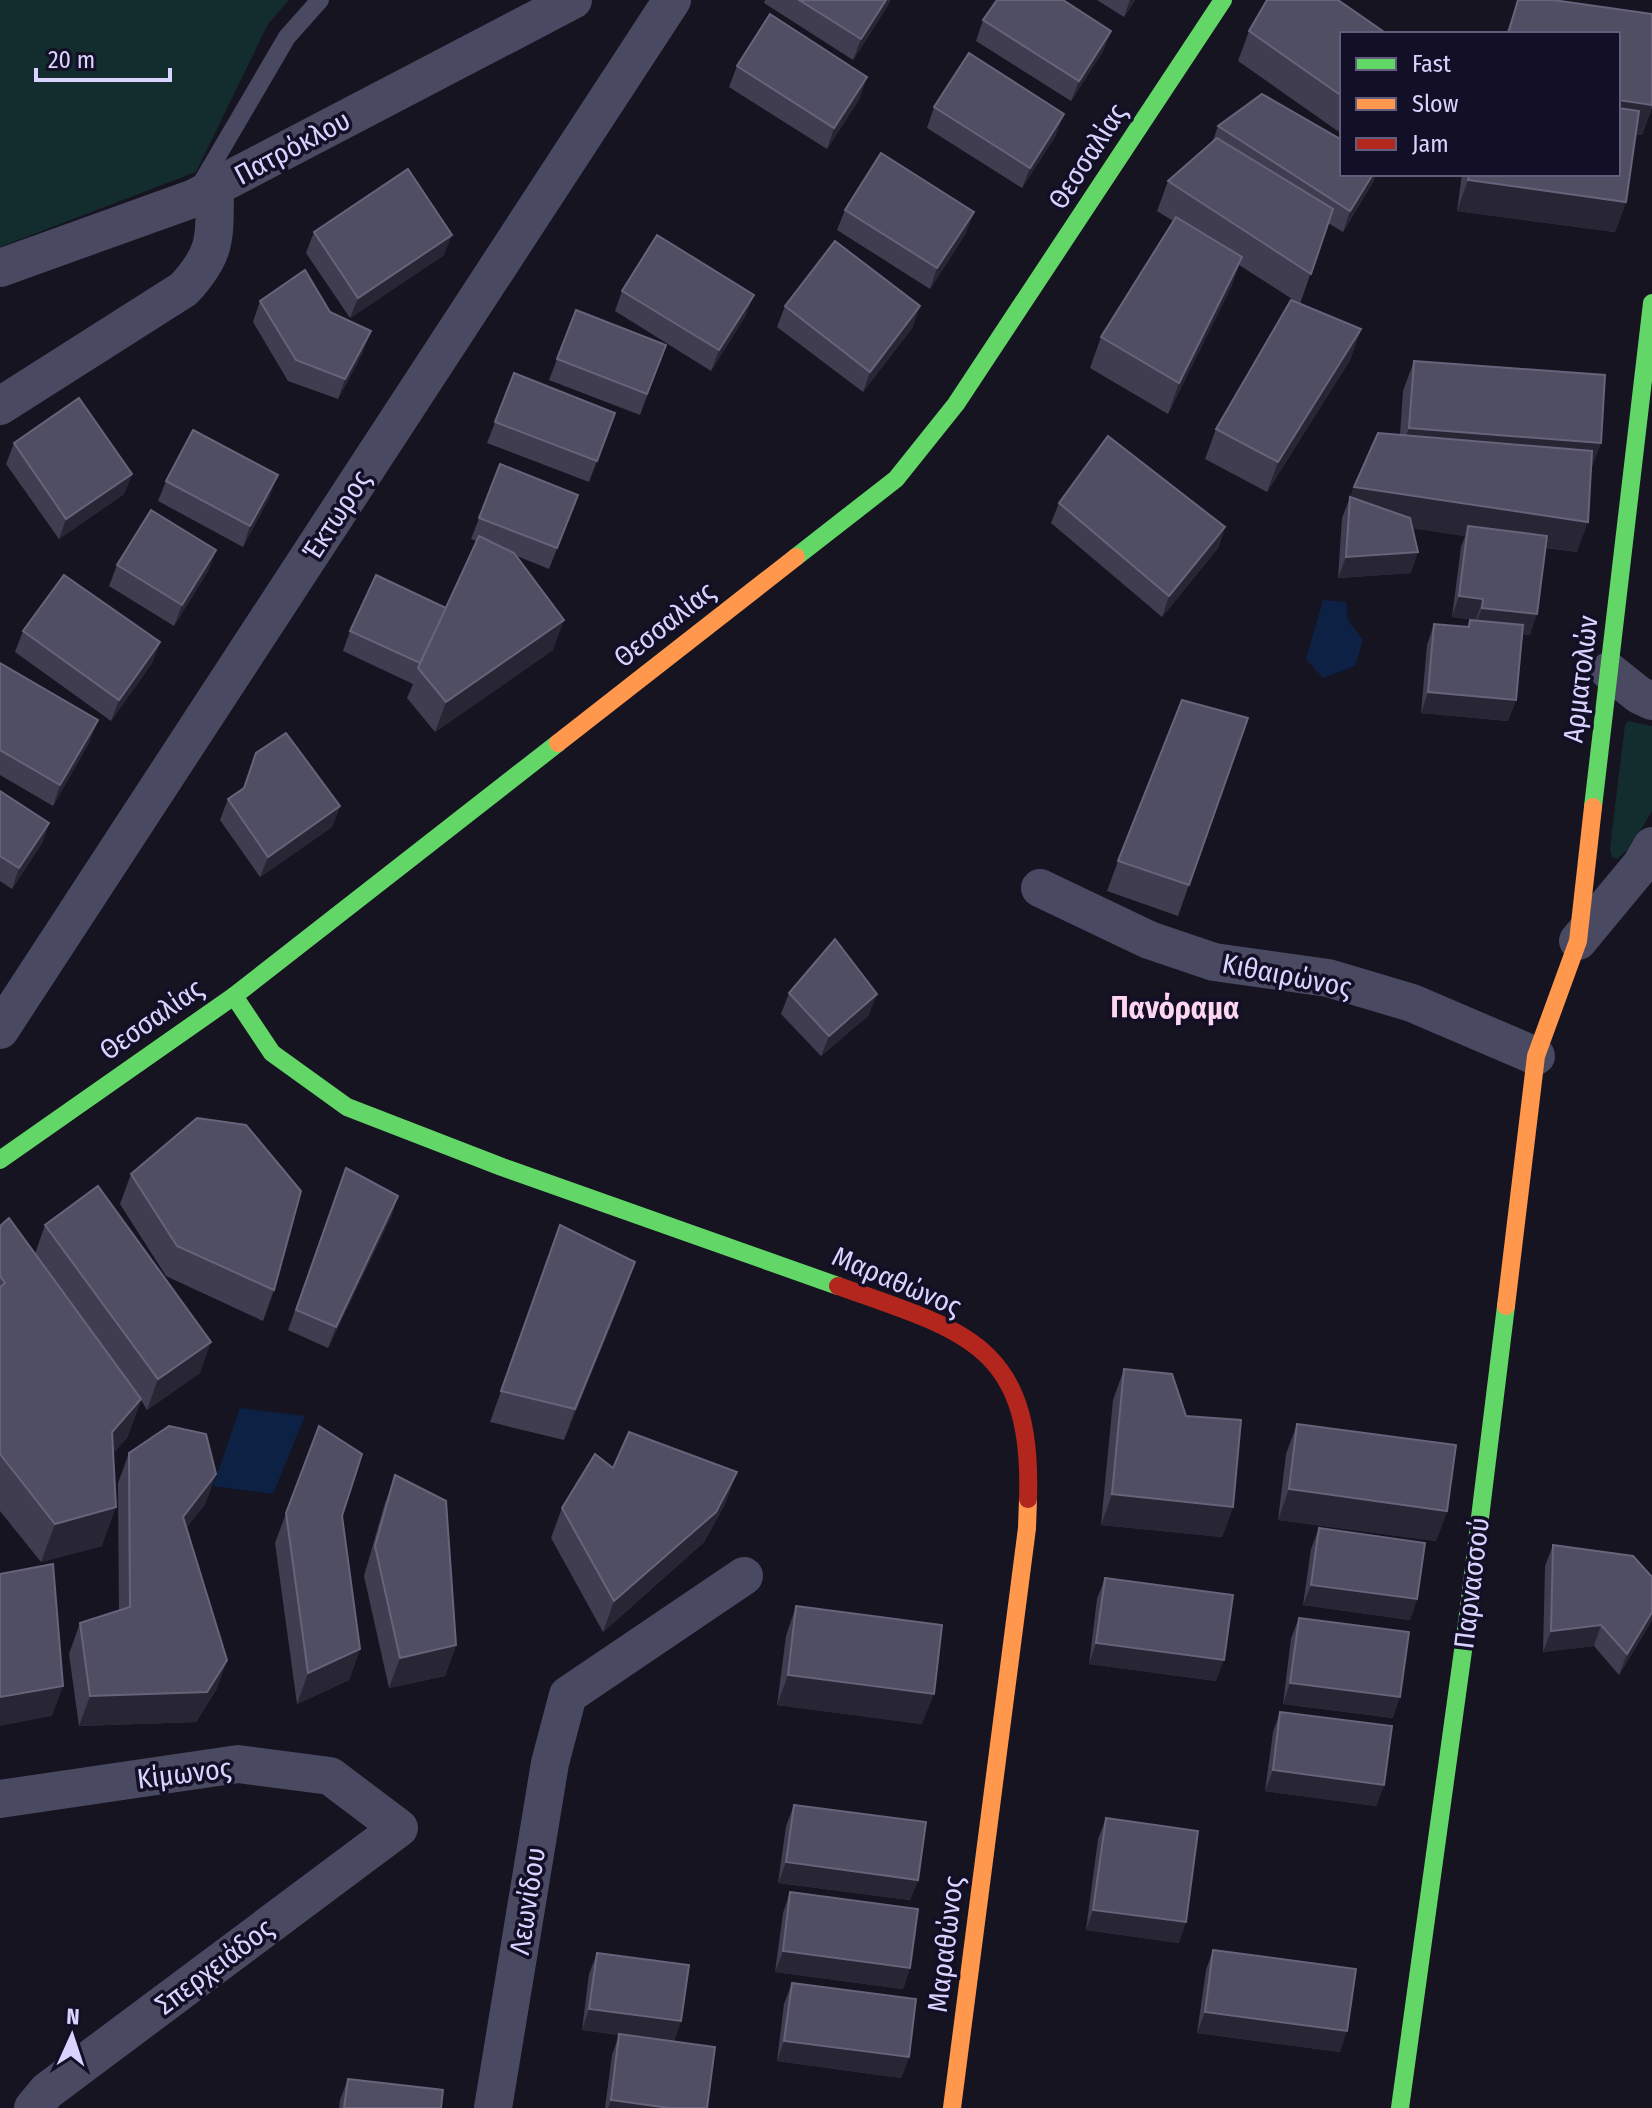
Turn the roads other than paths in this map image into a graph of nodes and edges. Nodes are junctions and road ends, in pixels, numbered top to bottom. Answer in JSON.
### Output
{"nodes":[{"id":1,"x":320,"y":0,"type":"edge"},
{"id":2,"x":573,"y":0,"type":"edge"},
{"id":3,"x":672,"y":0,"type":"edge"},
{"id":4,"x":1223,"y":0,"type":"edge"},
{"id":5,"x":204,"y":193,"type":"junction"},
{"id":6,"x":0,"y":268,"type":"edge"},
{"id":7,"x":1652,"y":303,"type":"edge"},
{"id":8,"x":0,"y":406,"type":"edge"},
{"id":9,"x":1609,"y":671,"type":"junction"},
{"id":10,"x":1652,"y":701,"type":"edge"},
{"id":11,"x":1652,"y":846,"type":"edge"},
{"id":12,"x":1040,"y":888,"type":"dead end"},
{"id":13,"x":1578,"y":941,"type":"junction"},
{"id":14,"x":234,"y":996,"type":"junction"},
{"id":15,"x":0,"y":1030,"type":"edge"},
{"id":16,"x":1536,"y":1056,"type":"junction"},
{"id":17,"x":0,"y":1160,"type":"edge"},
{"id":18,"x":744,"y":1576,"type":"dead end"},
{"id":19,"x":0,"y":1799,"type":"edge"},
{"id":20,"x":399,"y":1828,"type":"joint"},
{"id":21,"x":33,"y":2108,"type":"edge"},
{"id":22,"x":493,"y":2108,"type":"edge"},
{"id":23,"x":952,"y":2108,"type":"edge"},
{"id":24,"x":1400,"y":2108,"type":"edge"}],
"edges":[{"from":1,"to":5,"type":"lane"},
{"from":2,"to":5,"type":"street","name":"Πατρόκλου"},
{"from":3,"to":15,"type":"street","name":"Έκτωρος"},
{"from":4,"to":14,"type":"street","name":"Θεσσαλίας"},
{"from":5,"to":6,"type":"street","name":"Πατρόκλου"},
{"from":5,"to":8,"type":"street"},
{"from":7,"to":9,"type":"street","name":"Αρματολών"},
{"from":9,"to":10,"type":"street"},
{"from":9,"to":13,"type":"street","name":"Αρματολών"},
{"from":11,"to":13,"type":"street"},
{"from":12,"to":16,"type":"street","name":"Κιθαιρώνος"},
{"from":13,"to":16,"type":"street","name":"Αρματολών"},
{"from":14,"to":17,"type":"street","name":"Θεσσαλίας"},
{"from":14,"to":23,"type":"street","name":"Μαραθώνος"},
{"from":16,"to":24,"type":"street","name":"Παρνασσού"},
{"from":18,"to":22,"type":"street","name":"Λεωνίδου"},
{"from":19,"to":20,"type":"street","name":"Κίμωνος"},
{"from":20,"to":21,"type":"street","name":"Σπερχειάδος"}]}
